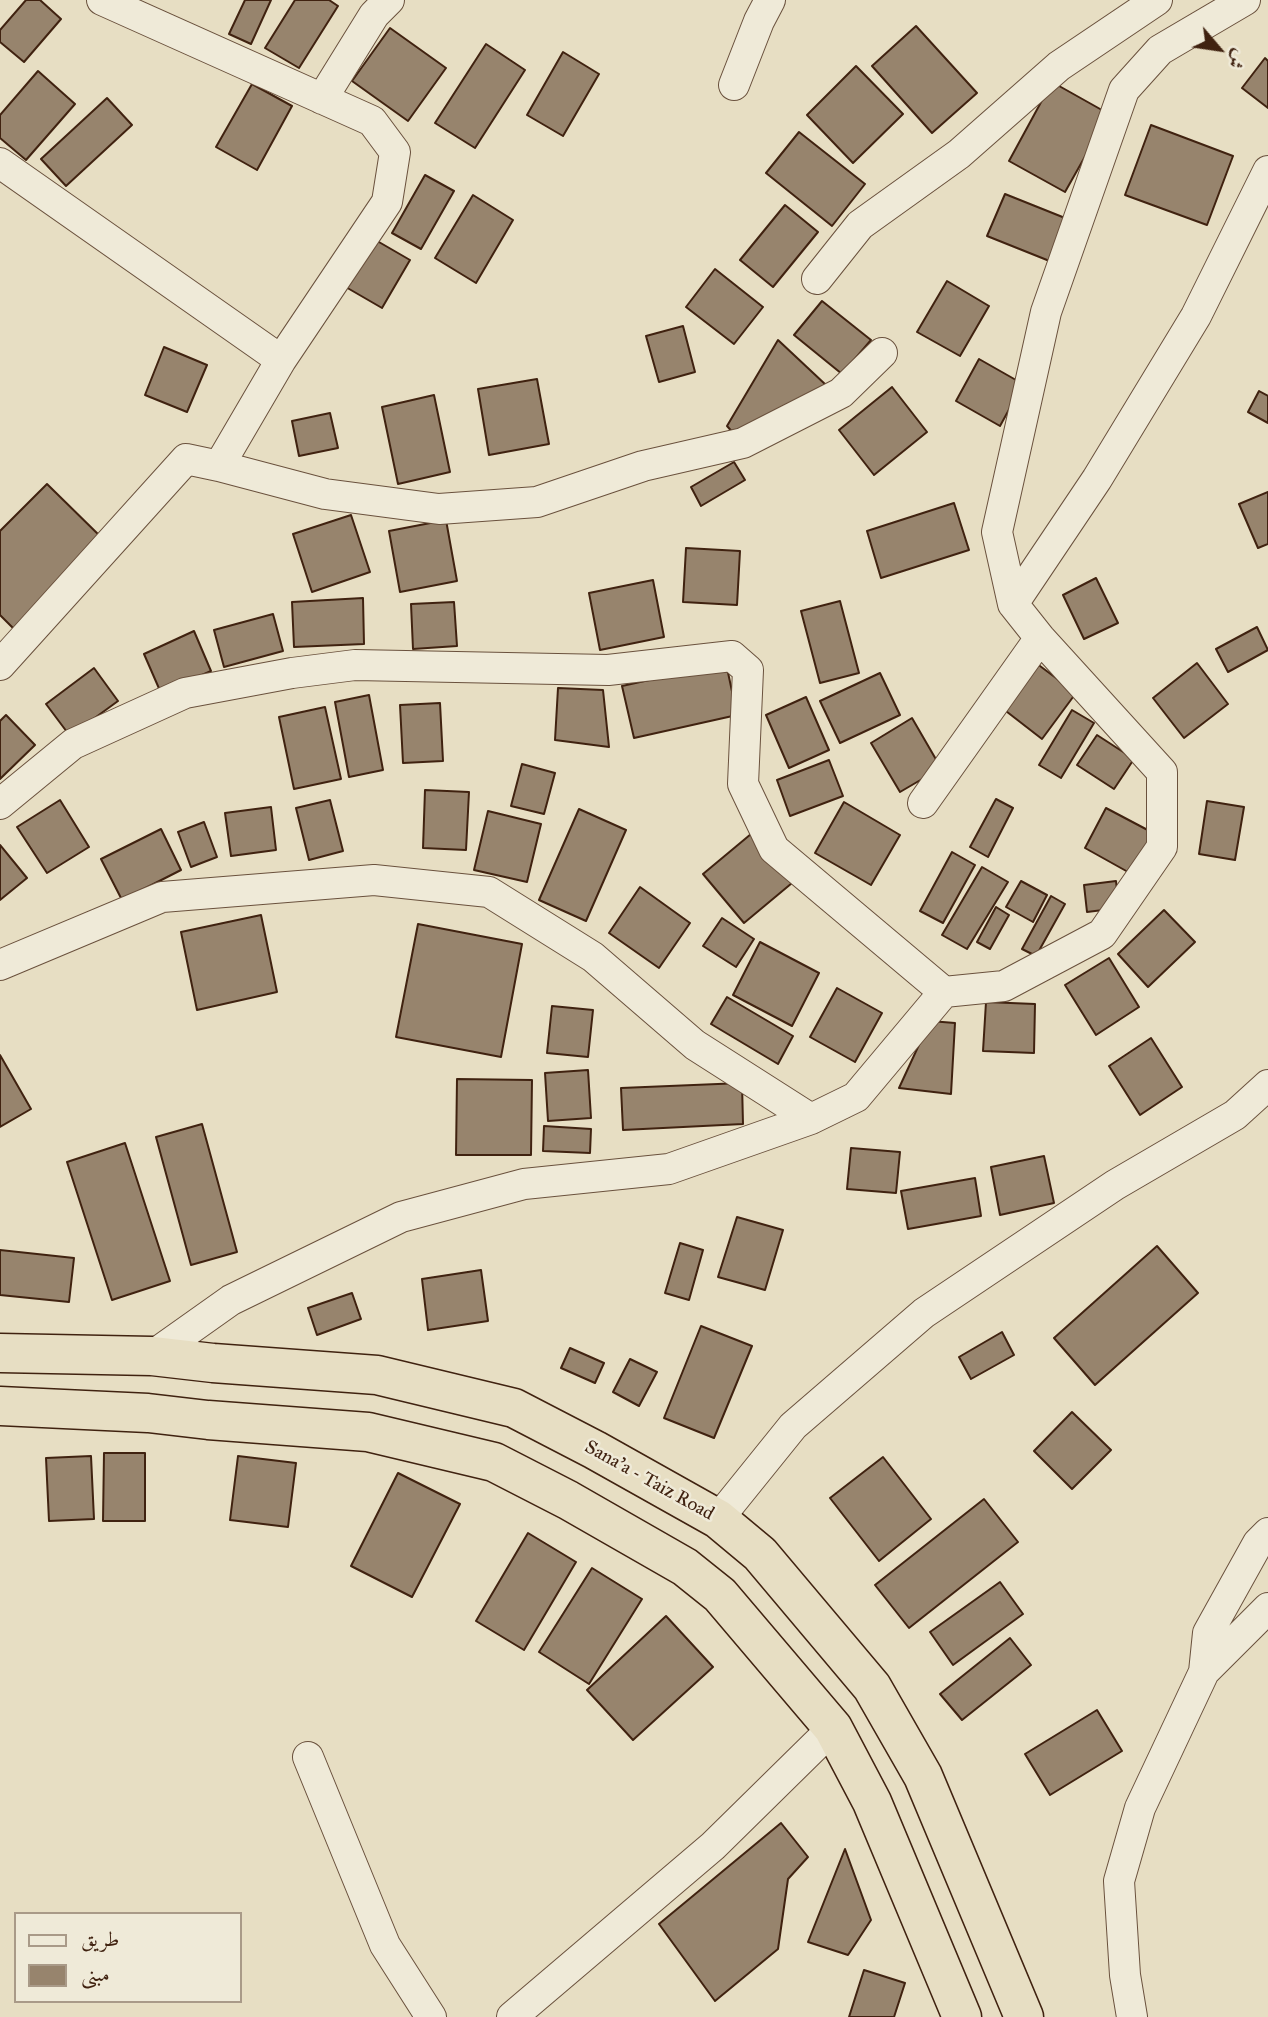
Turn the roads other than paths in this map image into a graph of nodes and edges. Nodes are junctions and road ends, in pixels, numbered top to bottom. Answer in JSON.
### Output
{"nodes":[{"id":1,"x":102,"y":0,"type":"edge"},
{"id":2,"x":390,"y":0,"type":"edge"},
{"id":3,"x":770,"y":0,"type":"edge"},
{"id":4,"x":1157,"y":0,"type":"edge"},
{"id":5,"x":1245,"y":0,"type":"edge"},
{"id":6,"x":734,"y":85,"type":"dead end"},
{"id":7,"x":322,"y":99,"type":"junction"},
{"id":8,"x":0,"y":163,"type":"edge"},
{"id":9,"x":1268,"y":171,"type":"edge"},
{"id":10,"x":817,"y":279,"type":"dead end"},
{"id":11,"x":882,"y":353,"type":"dead end"},
{"id":12,"x":281,"y":360,"type":"junction"},
{"id":13,"x":219,"y":466,"type":"junction"},
{"id":14,"x":1013,"y":604,"type":"junction"},
{"id":15,"x":1040,"y":638,"type":"junction"},
{"id":16,"x":0,"y":665,"type":"edge"},
{"id":17,"x":923,"y":803,"type":"dead end"},
{"id":18,"x":0,"y":804,"type":"edge"},
{"id":19,"x":0,"y":965,"type":"edge"},
{"id":20,"x":944,"y":992,"type":"junction"},
{"id":21,"x":1268,"y":1085,"type":"edge"},
{"id":22,"x":811,"y":1119,"type":"junction"},
{"id":23,"x":0,"y":1353,"type":"edge"},
{"id":24,"x":152,"y":1356,"type":"junction"},
{"id":25,"x":214,"y":1363,"type":"junction"},
{"id":26,"x":0,"y":1406,"type":"edge"},
{"id":27,"x":208,"y":1420,"type":"junction"},
{"id":28,"x":718,"y":1519,"type":"junction"},
{"id":29,"x":1268,"y":1533,"type":"edge"},
{"id":30,"x":1268,"y":1608,"type":"edge"},
{"id":31,"x":1204,"y":1672,"type":"junction"},
{"id":32,"x":834,"y":1728,"type":"junction"},
{"id":33,"x":309,"y":1757,"type":"dead end"},
{"id":34,"x":431,"y":2017,"type":"edge"},
{"id":35,"x":512,"y":2017,"type":"edge"},
{"id":36,"x":962,"y":2017,"type":"edge"},
{"id":37,"x":1024,"y":2017,"type":"edge"},
{"id":38,"x":1132,"y":2017,"type":"edge"}],
"edges":[{"from":1,"to":7,"type":"street"},
{"from":2,"to":7,"type":"street"},
{"from":3,"to":6,"type":"street"},
{"from":4,"to":10,"type":"street"},
{"from":5,"to":14,"type":"street"},
{"from":7,"to":12,"type":"street"},
{"from":8,"to":12,"type":"street"},
{"from":9,"to":14,"type":"street"},
{"from":11,"to":13,"type":"street"},
{"from":12,"to":13,"type":"street"},
{"from":13,"to":16,"type":"street"},
{"from":14,"to":15,"type":"street"},
{"from":15,"to":17,"type":"street"},
{"from":15,"to":20,"type":"street"},
{"from":18,"to":20,"type":"street"},
{"from":19,"to":22,"type":"street"},
{"from":20,"to":22,"type":"street"},
{"from":21,"to":28,"type":"street"},
{"from":22,"to":24,"type":"street"},
{"from":23,"to":24,"type":"highway","name":"Sana'a - Taiz Road"},
{"from":24,"to":25,"type":"highway","name":"Sana'a - Taiz Road"},
{"from":25,"to":27,"type":"highway"},
{"from":25,"to":28,"type":"highway","name":"Sana'a - Taiz Road"},
{"from":26,"to":27,"type":"highway"},
{"from":27,"to":32,"type":"highway"},
{"from":28,"to":37,"type":"highway","name":"Sana'a - Taiz Road"},
{"from":29,"to":31,"type":"street"},
{"from":30,"to":31,"type":"street"},
{"from":31,"to":38,"type":"street"},
{"from":32,"to":35,"type":"street"},
{"from":32,"to":36,"type":"highway"},
{"from":33,"to":34,"type":"street"}]}
